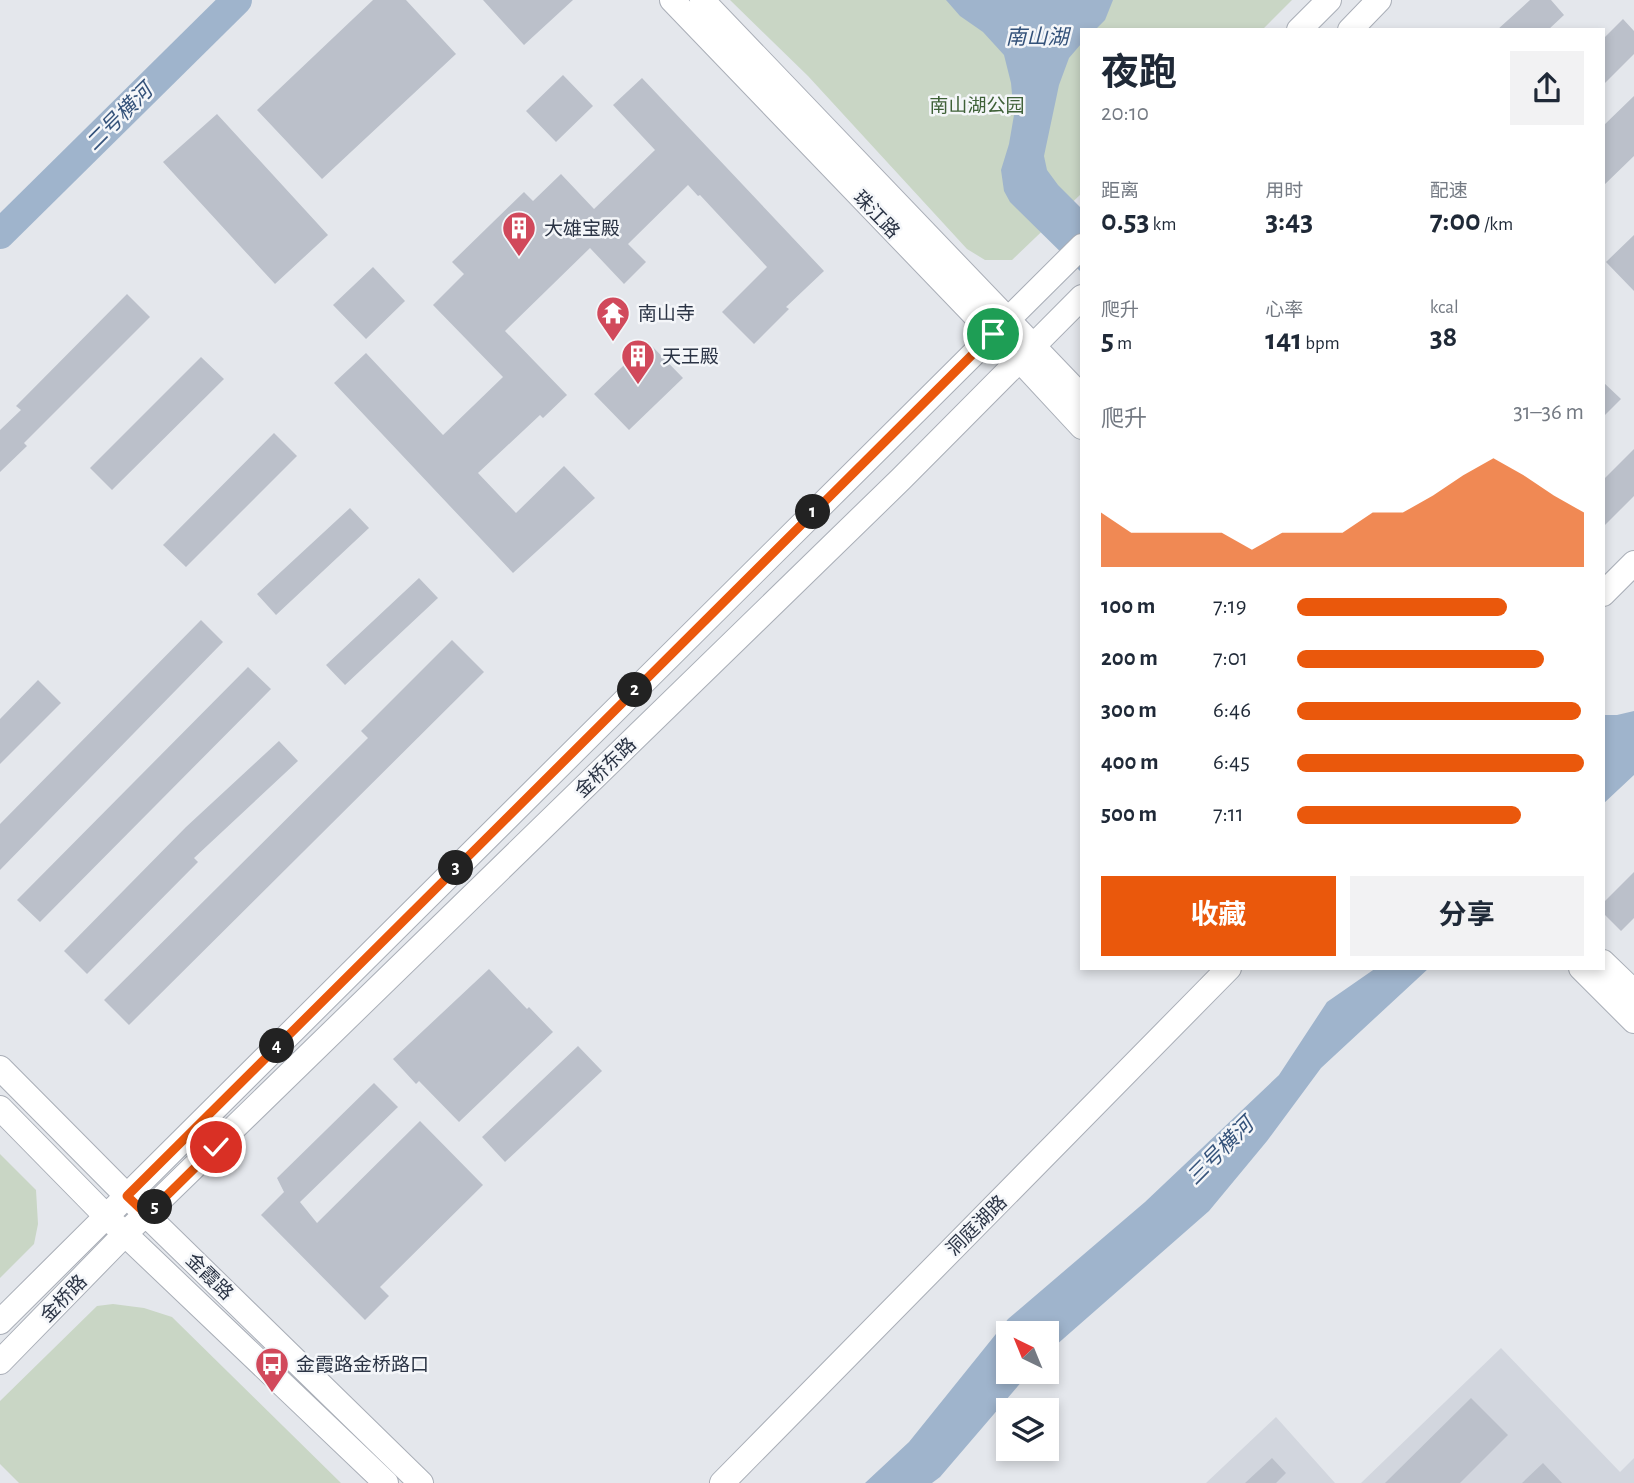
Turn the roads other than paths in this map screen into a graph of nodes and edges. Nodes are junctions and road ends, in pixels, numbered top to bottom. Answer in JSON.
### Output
{"nodes":[{"id":1,"x":673,"y":0,"type":"edge"},
{"id":2,"x":702,"y":0,"type":"edge"},
{"id":3,"x":1329,"y":0,"type":"edge"},
{"id":4,"x":1380,"y":0,"type":"edge"},
{"id":5,"x":1301,"y":28,"type":"edge"},
{"id":6,"x":1352,"y":28,"type":"edge"},
{"id":7,"x":1073,"y":254,"type":"edge"},
{"id":8,"x":1080,"y":300,"type":"edge"},
{"id":9,"x":1000,"y":327,"type":"junction"},
{"id":10,"x":1026,"y":352,"type":"junction"},
{"id":11,"x":1080,"y":395,"type":"edge"},
{"id":12,"x":1080,"y":424,"type":"edge"},
{"id":13,"x":1634,"y":563,"type":"edge"},
{"id":14,"x":1605,"y":592,"type":"edge"},
{"id":15,"x":1605,"y":963,"type":"edge"},
{"id":16,"x":1227,"y":970,"type":"edge"},
{"id":17,"x":1583,"y":970,"type":"edge"},
{"id":18,"x":1634,"y":992,"type":"edge"},
{"id":19,"x":1634,"y":1021,"type":"edge"},
{"id":20,"x":0,"y":1068,"type":"edge"},
{"id":21,"x":0,"y":1108,"type":"edge"},
{"id":22,"x":127,"y":1196,"type":"junction"},
{"id":23,"x":147,"y":1215,"type":"junction"},
{"id":24,"x":106,"y":1216,"type":"junction"},
{"id":25,"x":125,"y":1234,"type":"junction"},
{"id":26,"x":0,"y":1322,"type":"edge"},
{"id":27,"x":0,"y":1362,"type":"edge"},
{"id":28,"x":386,"y":1483,"type":"edge"},
{"id":29,"x":421,"y":1483,"type":"edge"},
{"id":30,"x":722,"y":1483,"type":"edge"}],
"edges":[{"from":1,"to":9,"type":"street","name":"珠江路"},
{"from":2,"to":9,"type":"street","name":"珠江路"},
{"from":3,"to":5,"type":"street"},
{"from":4,"to":6,"type":"street"},
{"from":7,"to":9,"type":"street","name":"金桥东路"},
{"from":8,"to":10,"type":"street","name":"金桥东路"},
{"from":9,"to":10,"type":"street","name":"珠江路"},
{"from":9,"to":22,"type":"street","name":"金桥东路"},
{"from":10,"to":11,"type":"street","name":"珠江路"},
{"from":10,"to":12,"type":"street","name":"珠江路"},
{"from":10,"to":23,"type":"street","name":"金桥东路"},
{"from":13,"to":14,"type":"street"},
{"from":15,"to":18,"type":"street"},
{"from":16,"to":30,"type":"street","name":"洞庭湖路"},
{"from":17,"to":19,"type":"street"},
{"from":20,"to":22,"type":"street","name":"金霞路"},
{"from":21,"to":24,"type":"street","name":"金霞路"},
{"from":22,"to":23,"type":"street","name":"金霞路"},
{"from":22,"to":24,"type":"street","name":"金桥东路"},
{"from":23,"to":25,"type":"street","name":"金桥东路"},
{"from":23,"to":29,"type":"street","name":"金霞路"},
{"from":24,"to":25,"type":"street","name":"金霞路"},
{"from":24,"to":26,"type":"street","name":"金桥路"},
{"from":25,"to":27,"type":"street","name":"金桥路"},
{"from":25,"to":28,"type":"street","name":"金霞路"}]}
